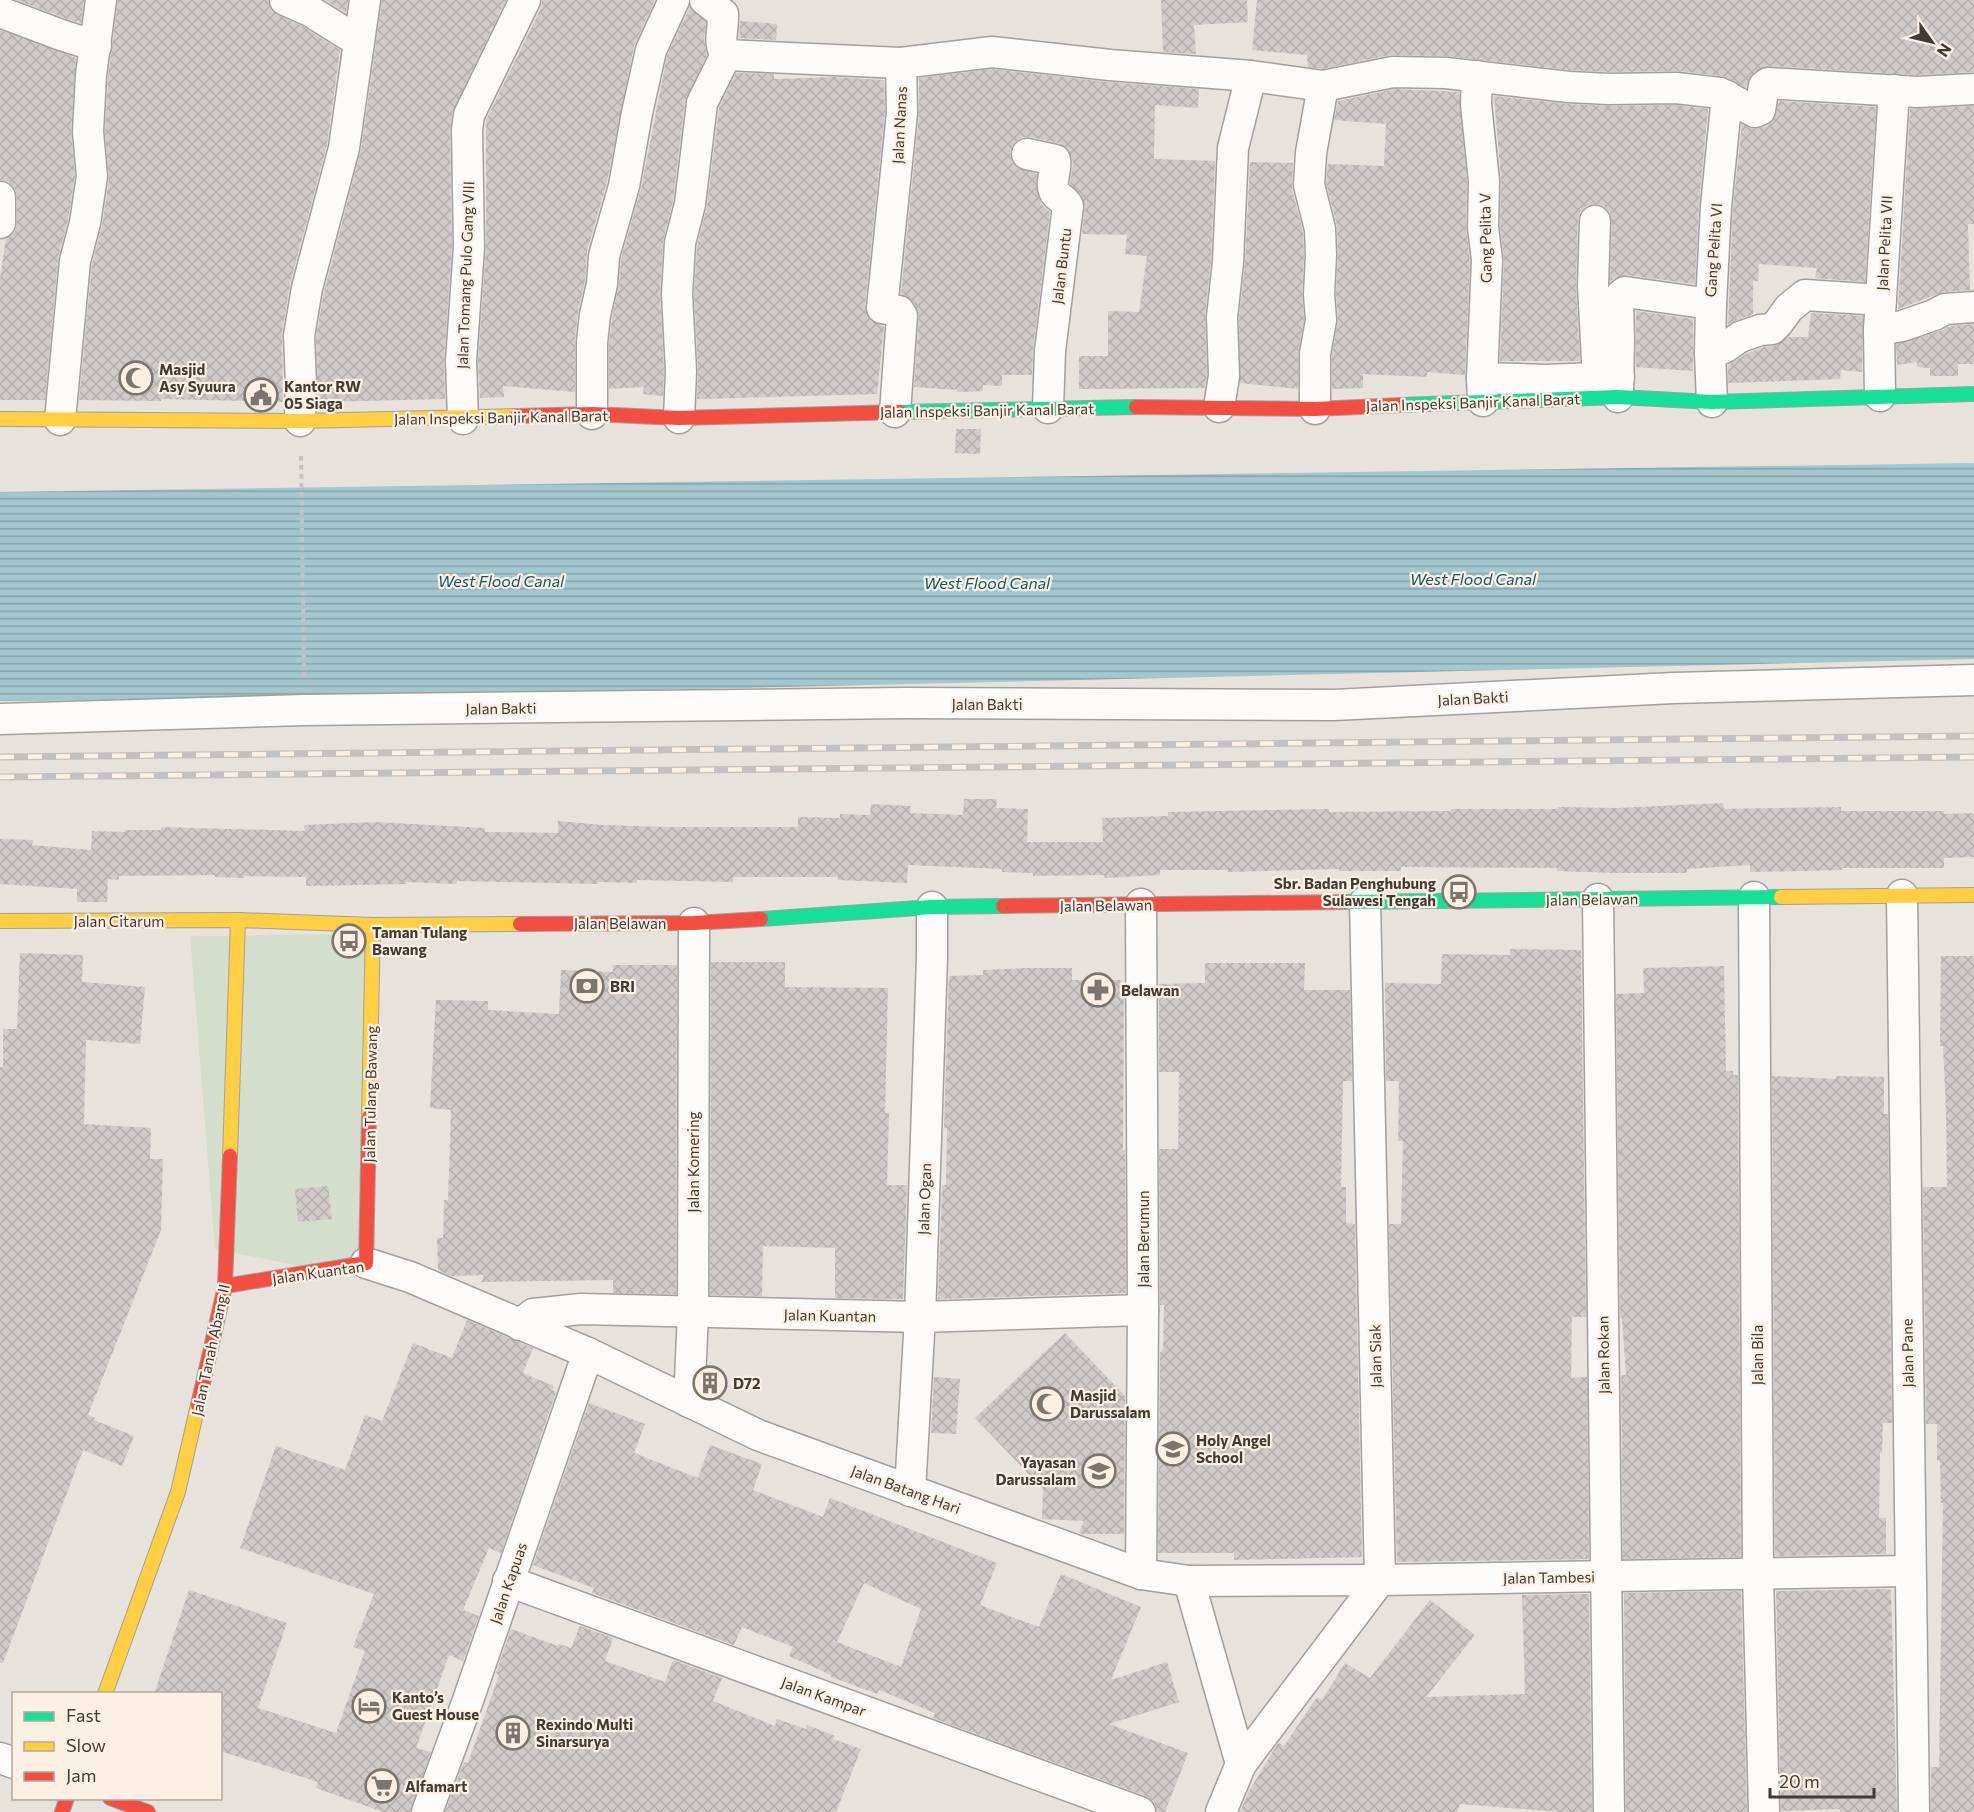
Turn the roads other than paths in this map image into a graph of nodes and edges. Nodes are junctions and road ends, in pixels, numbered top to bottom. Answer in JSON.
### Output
{"nodes":[{"id":1,"x":101,"y":0,"type":"edge"},
{"id":2,"x":285,"y":0,"type":"edge"},
{"id":3,"x":365,"y":0,"type":"edge"},
{"id":4,"x":525,"y":0,"type":"edge"},
{"id":5,"x":674,"y":0,"type":"edge"},
{"id":6,"x":709,"y":1,"type":"edge"},
{"id":7,"x":0,"y":12,"type":"edge"},
{"id":8,"x":358,"y":42,"type":"junction"},
{"id":9,"x":96,"y":46,"type":"junction"},
{"id":10,"x":726,"y":56,"type":"junction"},
{"id":11,"x":901,"y":63,"type":"junction"},
{"id":12,"x":1251,"y":76,"type":"junction"},
{"id":13,"x":1477,"y":76,"type":"junction"},
{"id":14,"x":1323,"y":86,"type":"junction"},
{"id":15,"x":1974,"y":89,"type":"edge"},
{"id":16,"x":1894,"y":90,"type":"junction"},
{"id":17,"x":1727,"y":96,"type":"junction"},
{"id":18,"x":1027,"y":154,"type":"dead end"},
{"id":19,"x":0,"y":197,"type":"edge"},
{"id":20,"x":1595,"y":221,"type":"dead end"},
{"id":21,"x":0,"y":223,"type":"edge"},
{"id":22,"x":1881,"y":300,"type":"junction"},
{"id":23,"x":1711,"y":304,"type":"junction"},
{"id":24,"x":1974,"y":307,"type":"edge"},
{"id":25,"x":1879,"y":330,"type":"junction"},
{"id":26,"x":1710,"y":353,"type":"junction"},
{"id":27,"x":1611,"y":384,"type":"junction"},
{"id":28,"x":1483,"y":390,"type":"junction"},
{"id":29,"x":1974,"y":394,"type":"edge"},
{"id":30,"x":1880,"y":396,"type":"junction"},
{"id":31,"x":1712,"y":402,"type":"junction"},
{"id":32,"x":1219,"y":407,"type":"junction"},
{"id":33,"x":1048,"y":408,"type":"junction"},
{"id":34,"x":1315,"y":409,"type":"junction"},
{"id":35,"x":895,"y":412,"type":"junction"},
{"id":36,"x":592,"y":414,"type":"junction"},
{"id":37,"x":463,"y":418,"type":"junction"},
{"id":38,"x":680,"y":418,"type":"junction"},
{"id":39,"x":0,"y":419,"type":"edge"},
{"id":40,"x":60,"y":420,"type":"junction"},
{"id":41,"x":300,"y":421,"type":"junction"},
{"id":42,"x":1974,"y":680,"type":"edge"},
{"id":43,"x":0,"y":719,"type":"edge"},
{"id":44,"x":1902,"y":895,"type":"junction"},
{"id":45,"x":1974,"y":895,"type":"edge"},
{"id":46,"x":1754,"y":897,"type":"junction"},
{"id":47,"x":1598,"y":899,"type":"junction"},
{"id":48,"x":1365,"y":902,"type":"junction"},
{"id":49,"x":1141,"y":904,"type":"junction"},
{"id":50,"x":932,"y":907,"type":"junction"},
{"id":51,"x":238,"y":920,"type":"junction"},
{"id":52,"x":0,"y":921,"type":"edge"},
{"id":53,"x":694,"y":923,"type":"junction"},
{"id":54,"x":373,"y":925,"type":"junction"},
{"id":55,"x":366,"y":1263,"type":"junction"},
{"id":56,"x":410,"y":1277,"type":"joint"},
{"id":57,"x":225,"y":1286,"type":"junction"},
{"id":58,"x":1143,"y":1310,"type":"junction"},
{"id":59,"x":693,"y":1313,"type":"junction"},
{"id":60,"x":920,"y":1317,"type":"junction"},
{"id":61,"x":520,"y":1325,"type":"junction"},
{"id":62,"x":588,"y":1353,"type":"junction"},
{"id":63,"x":689,"y":1402,"type":"junction"},
{"id":64,"x":910,"y":1491,"type":"junction"},
{"id":65,"x":1910,"y":1571,"type":"junction"},
{"id":66,"x":1141,"y":1574,"type":"junction"},
{"id":67,"x":1758,"y":1574,"type":"junction"},
{"id":68,"x":1605,"y":1576,"type":"junction"},
{"id":69,"x":1380,"y":1580,"type":"junction"},
{"id":70,"x":508,"y":1581,"type":"junction"},
{"id":71,"x":1189,"y":1581,"type":"junction"},
{"id":72,"x":106,"y":1692,"type":"edge"},
{"id":73,"x":1241,"y":1764,"type":"junction"},
{"id":74,"x":115,"y":1800,"type":"edge"},
{"id":75,"x":148,"y":1812,"type":"edge"},
{"id":76,"x":427,"y":1812,"type":"edge"},
{"id":77,"x":1140,"y":1812,"type":"edge"},
{"id":78,"x":1221,"y":1812,"type":"edge"},
{"id":79,"x":1609,"y":1812,"type":"edge"},
{"id":80,"x":1764,"y":1812,"type":"edge"},
{"id":81,"x":1914,"y":1812,"type":"edge"}],
"edges":[{"from":1,"to":9,"type":"street"},
{"from":2,"to":8,"type":"street"},
{"from":3,"to":8,"type":"street"},
{"from":4,"to":37,"type":"street","name":"Jalan Tomang Pulo Gang VIII"},
{"from":5,"to":36,"type":"street"},
{"from":6,"to":10,"type":"street"},
{"from":7,"to":9,"type":"street"},
{"from":8,"to":41,"type":"street"},
{"from":9,"to":40,"type":"street"},
{"from":10,"to":11,"type":"street"},
{"from":10,"to":38,"type":"street"},
{"from":11,"to":12,"type":"street"},
{"from":11,"to":35,"type":"street","name":"Jalan Nanas"},
{"from":12,"to":14,"type":"street"},
{"from":12,"to":32,"type":"street"},
{"from":13,"to":14,"type":"street"},
{"from":13,"to":17,"type":"street"},
{"from":13,"to":28,"type":"street","name":"Gang Pelita V"},
{"from":14,"to":34,"type":"street"},
{"from":15,"to":16,"type":"street"},
{"from":16,"to":17,"type":"street"},
{"from":16,"to":22,"type":"street","name":"Jalan Pelita VII"},
{"from":17,"to":23,"type":"street","name":"Gang Pelita VI"},
{"from":18,"to":33,"type":"street","name":"Jalan Buntu"},
{"from":19,"to":21,"type":"street"},
{"from":20,"to":27,"type":"street"},
{"from":22,"to":25,"type":"street","name":"Jalan Pelita VII"},
{"from":22,"to":26,"type":"street"},
{"from":23,"to":26,"type":"street"},
{"from":23,"to":27,"type":"street","name":"Gang Pelita VI"},
{"from":24,"to":25,"type":"street"},
{"from":25,"to":30,"type":"street","name":"Jalan Pelita VII"},
{"from":26,"to":31,"type":"street"},
{"from":27,"to":28,"type":"street"},
{"from":27,"to":31,"type":"street"},
{"from":28,"to":34,"type":"street","name":"Jalan Inspeksi Banjir Kanal Barat"},
{"from":29,"to":30,"type":"street"},
{"from":30,"to":31,"type":"street"},
{"from":32,"to":33,"type":"street","name":"Jalan Inspeksi Banjir Kanal Barat"},
{"from":32,"to":34,"type":"street","name":"Jalan Inspeksi Banjir Kanal Barat"},
{"from":33,"to":35,"type":"street","name":"Jalan Inspeksi Banjir Kanal Barat"},
{"from":35,"to":38,"type":"street","name":"Jalan Inspeksi Banjir Kanal Barat"},
{"from":36,"to":37,"type":"street","name":"Jalan Inspeksi Banjir Kanal Barat"},
{"from":36,"to":38,"type":"street","name":"Jalan Inspeksi Banjir Kanal Barat"},
{"from":37,"to":41,"type":"street","name":"Jalan Inspeksi Banjir Kanal Barat"},
{"from":39,"to":40,"type":"street","name":"Jalan Inspeksi Banjir Kanal Barat"},
{"from":40,"to":41,"type":"street","name":"Jalan Inspeksi Banjir Kanal Barat"},
{"from":42,"to":43,"type":"street","name":"Jalan Bakti"},
{"from":44,"to":45,"type":"street","name":"Jalan Belawan"},
{"from":44,"to":46,"type":"street","name":"Jalan Belawan"},
{"from":44,"to":65,"type":"street","name":"Jalan Pane"},
{"from":46,"to":47,"type":"street","name":"Jalan Belawan"},
{"from":46,"to":67,"type":"street","name":"Jalan Bila"},
{"from":47,"to":48,"type":"street","name":"Jalan Belawan"},
{"from":47,"to":68,"type":"street","name":"Jalan Rokan"},
{"from":48,"to":49,"type":"street","name":"Jalan Belawan"},
{"from":48,"to":69,"type":"street","name":"Jalan Siak"},
{"from":49,"to":50,"type":"street","name":"Jalan Belawan"},
{"from":49,"to":58,"type":"street","name":"Jalan Berumun"},
{"from":50,"to":53,"type":"street","name":"Jalan Belawan"},
{"from":50,"to":60,"type":"street","name":"Jalan Ogan"},
{"from":51,"to":52,"type":"street","name":"Jalan Citarum"},
{"from":51,"to":54,"type":"street","name":"Jalan Belawan"},
{"from":51,"to":57,"type":"street","name":"Jalan Tanah Abang II"},
{"from":53,"to":54,"type":"street","name":"Jalan Belawan"},
{"from":53,"to":59,"type":"street","name":"Jalan Komering"},
{"from":54,"to":55,"type":"street","name":"Jalan Tulang Bawang"},
{"from":55,"to":56,"type":"street","name":"Jalan Kuantan"},
{"from":55,"to":57,"type":"street","name":"Jalan Kuantan"},
{"from":56,"to":61,"type":"street","name":"Jalan Batang Hari"},
{"from":57,"to":72,"type":"street","name":"Jalan Tanah Abang II"},
{"from":58,"to":60,"type":"street","name":"Jalan Kuantan"},
{"from":58,"to":66,"type":"street","name":"Jalan Berumun"},
{"from":59,"to":60,"type":"street","name":"Jalan Kuantan"},
{"from":59,"to":61,"type":"street","name":"Jalan Kuantan"},
{"from":59,"to":63,"type":"street","name":"Jalan Komering"},
{"from":60,"to":64,"type":"street","name":"Jalan Ogan"},
{"from":61,"to":62,"type":"street","name":"Jalan Batang Hari"},
{"from":62,"to":63,"type":"street","name":"Jalan Batang Hari"},
{"from":62,"to":70,"type":"street","name":"Jalan Kapuas"},
{"from":63,"to":64,"type":"street","name":"Jalan Batang Hari"},
{"from":64,"to":66,"type":"street","name":"Jalan Batang Hari"},
{"from":65,"to":67,"type":"street","name":"Jalan Tambesi"},
{"from":65,"to":81,"type":"street","name":"Jalan Pane"},
{"from":66,"to":71,"type":"street","name":"Jalan Batang Hari"},
{"from":67,"to":68,"type":"street","name":"Jalan Tambesi"},
{"from":67,"to":80,"type":"street","name":"Jalan Bila"},
{"from":68,"to":69,"type":"street","name":"Jalan Tambesi"},
{"from":68,"to":79,"type":"street","name":"Jalan Rokan"},
{"from":69,"to":71,"type":"street","name":"Jalan Tambesi"},
{"from":69,"to":73,"type":"street"},
{"from":70,"to":76,"type":"street","name":"Jalan Kapuas"},
{"from":70,"to":77,"type":"street","name":"Jalan Kampar"},
{"from":71,"to":73,"type":"street"},
{"from":73,"to":78,"type":"street"},
{"from":74,"to":75,"type":"street"}]}
